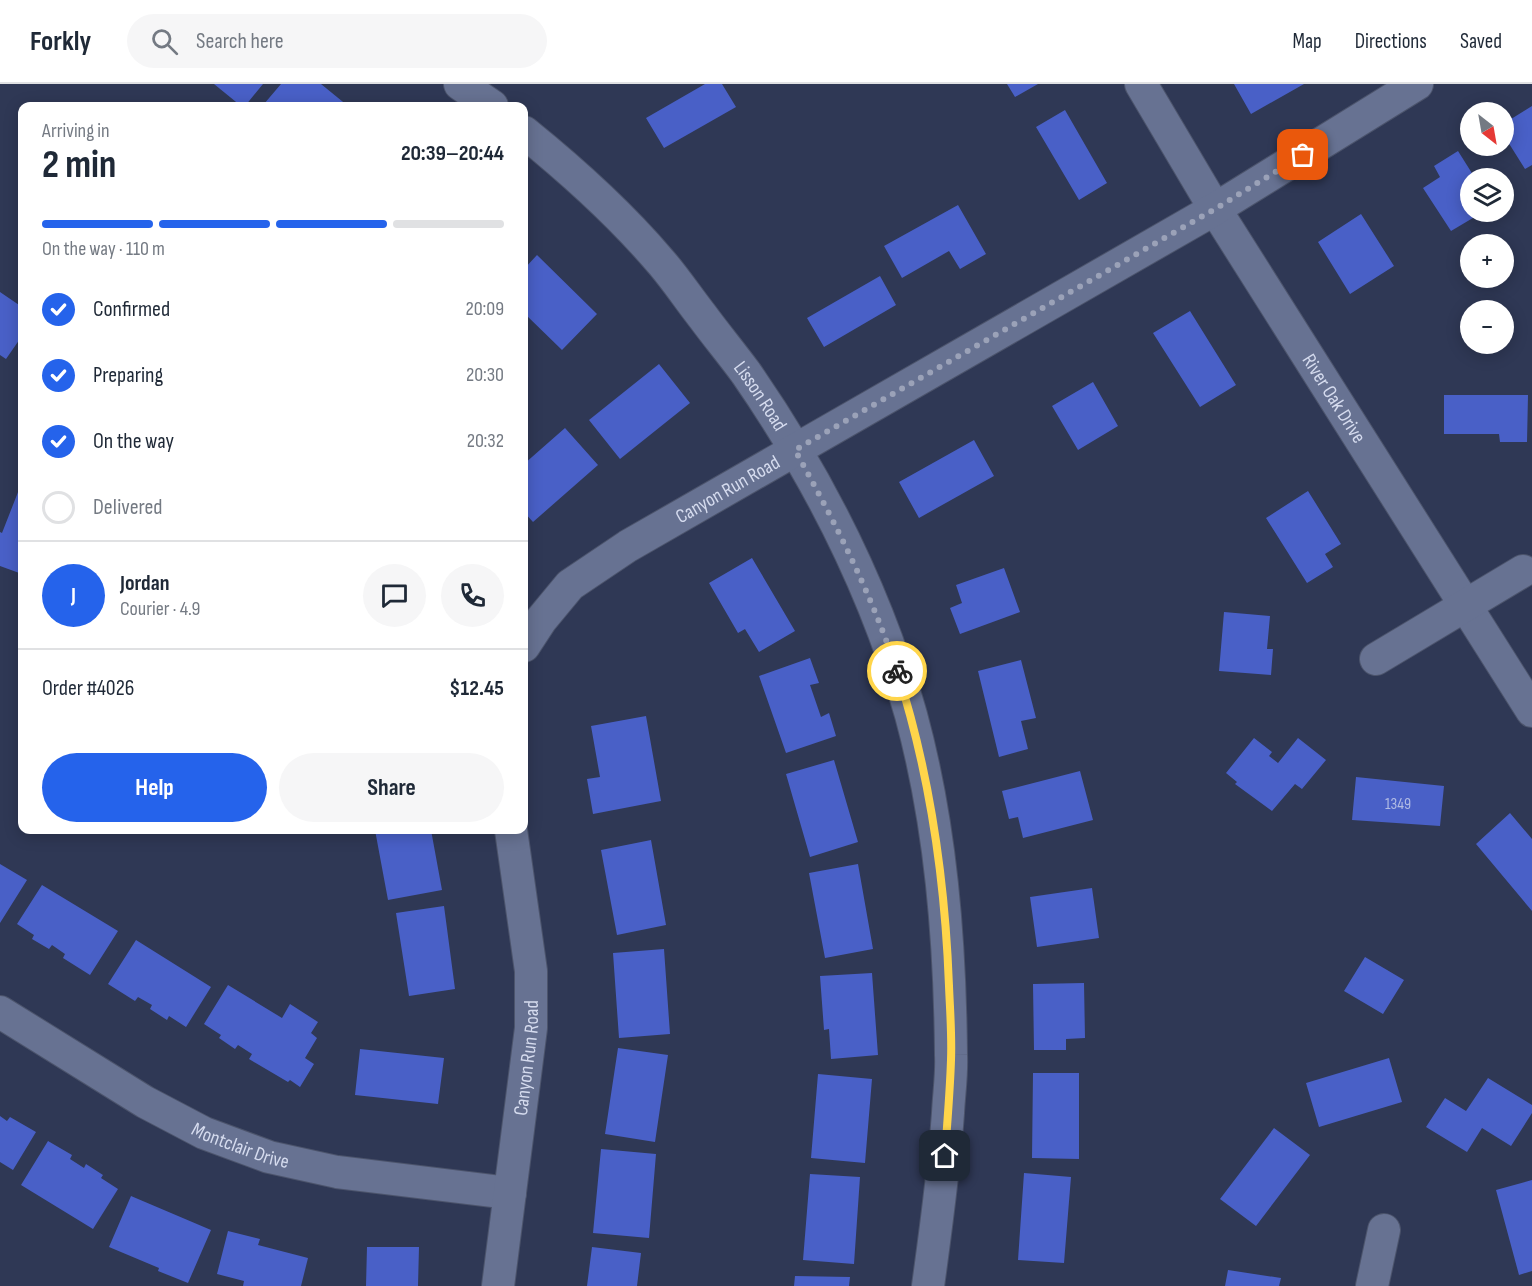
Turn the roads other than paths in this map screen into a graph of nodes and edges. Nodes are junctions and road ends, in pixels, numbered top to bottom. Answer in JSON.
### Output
{"nodes":[{"id":1,"x":460,"y":84,"type":"edge"},
{"id":2,"x":1142,"y":84,"type":"edge"},
{"id":3,"x":1417,"y":84,"type":"edge"},
{"id":4,"x":486,"y":102,"type":"edge"},
{"id":5,"x":528,"y":135,"type":"edge"},
{"id":6,"x":1215,"y":209,"type":"junction"},
{"id":7,"x":795,"y":450,"type":"junction"},
{"id":8,"x":1523,"y":571,"type":"dead end"},
{"id":9,"x":1465,"y":605,"type":"junction"},
{"id":10,"x":528,"y":640,"type":"edge"},
{"id":11,"x":1376,"y":658,"type":"dead end"},
{"id":12,"x":1532,"y":711,"type":"edge"},
{"id":13,"x":512,"y":834,"type":"edge"},
{"id":14,"x":0,"y":1012,"type":"edge"},
{"id":15,"x":510,"y":1193,"type":"junction"},
{"id":16,"x":1384,"y":1230,"type":"dead end"},
{"id":17,"x":498,"y":1286,"type":"edge"},
{"id":18,"x":928,"y":1286,"type":"edge"},
{"id":19,"x":1372,"y":1286,"type":"edge"}],
"edges":[{"from":1,"to":4,"type":"street"},
{"from":2,"to":6,"type":"street","name":"River Oak Drive"},
{"from":3,"to":6,"type":"street","name":"Canyon Run Road"},
{"from":5,"to":7,"type":"street","name":"Lisson Road"},
{"from":6,"to":7,"type":"street","name":"Canyon Run Road"},
{"from":6,"to":9,"type":"street","name":"River Oak Drive"},
{"from":7,"to":10,"type":"street","name":"Canyon Run Road"},
{"from":7,"to":18,"type":"street","name":"Lisson Road"},
{"from":8,"to":9,"type":"street"},
{"from":9,"to":11,"type":"street"},
{"from":9,"to":12,"type":"street","name":"River Oak Drive"},
{"from":13,"to":15,"type":"street","name":"Canyon Run Road"},
{"from":14,"to":15,"type":"street","name":"Montclair Drive"},
{"from":15,"to":17,"type":"street","name":"Canyon Run Road"},
{"from":16,"to":19,"type":"street"}]}
